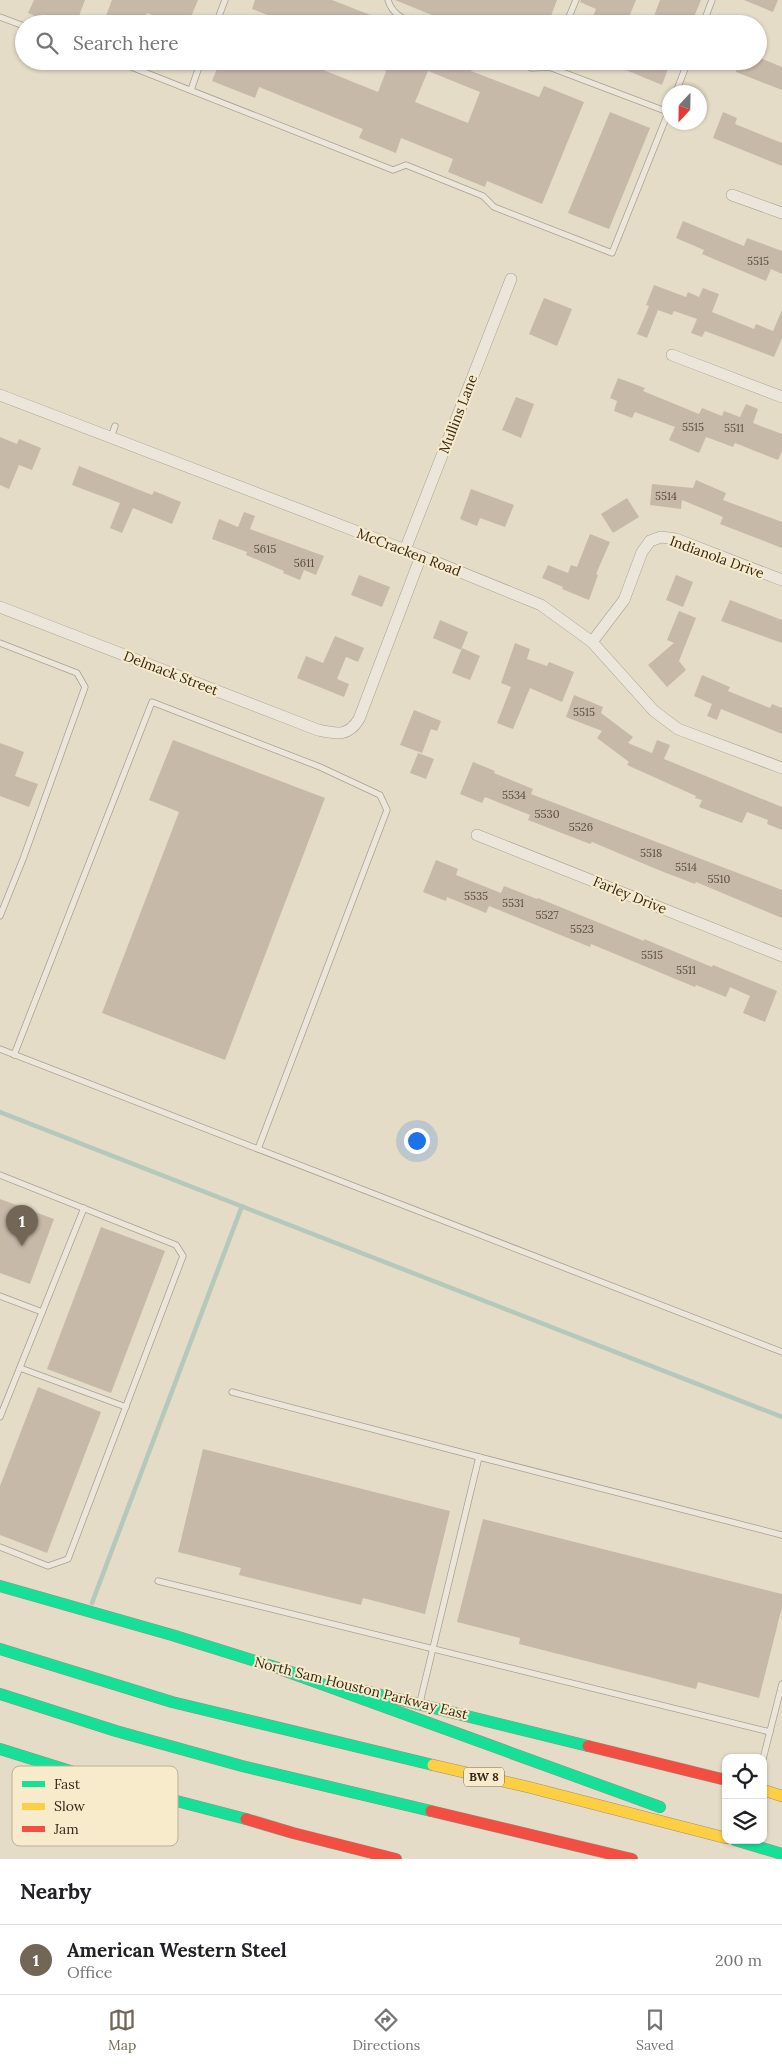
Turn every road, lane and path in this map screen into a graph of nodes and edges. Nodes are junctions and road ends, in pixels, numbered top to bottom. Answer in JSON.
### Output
{"nodes":[{"id":1,"x":225,"y":0,"type":"edge"},
{"id":2,"x":388,"y":0,"type":"edge"},
{"id":3,"x":576,"y":0,"type":"edge"},
{"id":4,"x":712,"y":0,"type":"edge"},
{"id":5,"x":219,"y":15,"type":"edge"},
{"id":6,"x":399,"y":15,"type":"edge"},
{"id":7,"x":570,"y":15,"type":"edge"},
{"id":8,"x":706,"y":15,"type":"edge"},
{"id":9,"x":0,"y":17,"type":"edge"},
{"id":10,"x":15,"y":23,"type":"edge"},
{"id":11,"x":139,"y":70,"type":"edge"},
{"id":12,"x":198,"y":70,"type":"edge"},
{"id":13,"x":566,"y":70,"type":"edge"},
{"id":14,"x":685,"y":70,"type":"edge"},
{"id":15,"x":679,"y":85,"type":"edge"},
{"id":16,"x":190,"y":90,"type":"junction"},
{"id":17,"x":662,"y":107,"type":"edge"},
{"id":18,"x":662,"y":128,"type":"edge"},
{"id":19,"x":732,"y":195,"type":"dead end"},
{"id":20,"x":782,"y":213,"type":"edge"},
{"id":21,"x":511,"y":279,"type":"dead end"},
{"id":22,"x":672,"y":355,"type":"dead end"},
{"id":23,"x":0,"y":395,"type":"edge"},
{"id":24,"x":782,"y":397,"type":"edge"},
{"id":25,"x":115,"y":426,"type":"dead end"},
{"id":26,"x":111,"y":437,"type":"junction"},
{"id":27,"x":405,"y":550,"type":"junction"},
{"id":28,"x":421,"y":556,"type":"junction"},
{"id":29,"x":782,"y":580,"type":"edge"},
{"id":30,"x":0,"y":607,"type":"edge"},
{"id":31,"x":592,"y":642,"type":"junction"},
{"id":32,"x":0,"y":643,"type":"edge"},
{"id":33,"x":782,"y":768,"type":"edge"},
{"id":34,"x":477,"y":835,"type":"dead end"},
{"id":35,"x":0,"y":916,"type":"edge"},
{"id":36,"x":782,"y":956,"type":"edge"},
{"id":37,"x":0,"y":1049,"type":"edge"},
{"id":38,"x":14,"y":1055,"type":"junction"},
{"id":39,"x":258,"y":1149,"type":"junction"},
{"id":40,"x":0,"y":1175,"type":"edge"},
{"id":41,"x":84,"y":1208,"type":"junction"},
{"id":42,"x":0,"y":1296,"type":"edge"},
{"id":43,"x":42,"y":1312,"type":"junction"},
{"id":44,"x":782,"y":1352,"type":"edge"},
{"id":45,"x":20,"y":1368,"type":"junction"},
{"id":46,"x":232,"y":1392,"type":"dead end"},
{"id":47,"x":2,"y":1405,"type":"edge"},
{"id":48,"x":126,"y":1407,"type":"junction"},
{"id":49,"x":0,"y":1417,"type":"edge"},
{"id":50,"x":479,"y":1457,"type":"junction"},
{"id":51,"x":782,"y":1535,"type":"edge"},
{"id":52,"x":0,"y":1547,"type":"edge"},
{"id":53,"x":158,"y":1581,"type":"dead end"},
{"id":54,"x":0,"y":1586,"type":"edge"},
{"id":55,"x":0,"y":1649,"type":"edge"},
{"id":56,"x":433,"y":1650,"type":"junction"},
{"id":57,"x":283,"y":1670,"type":"junction"},
{"id":58,"x":782,"y":1684,"type":"edge"},
{"id":59,"x":0,"y":1694,"type":"edge"},
{"id":60,"x":420,"y":1704,"type":"junction"},
{"id":61,"x":770,"y":1732,"type":"junction"},
{"id":62,"x":0,"y":1749,"type":"edge"},
{"id":63,"x":764,"y":1754,"type":"edge"},
{"id":64,"x":54,"y":1766,"type":"edge"},
{"id":65,"x":722,"y":1779,"type":"edge"},
{"id":66,"x":767,"y":1791,"type":"edge"},
{"id":67,"x":782,"y":1796,"type":"edge"},
{"id":68,"x":178,"y":1801,"type":"edge"},
{"id":69,"x":722,"y":1830,"type":"edge"},
{"id":70,"x":722,"y":1837,"type":"edge"},
{"id":71,"x":749,"y":1844,"type":"edge"},
{"id":72,"x":760,"y":1844,"type":"edge"},
{"id":73,"x":782,"y":1853,"type":"edge"},
{"id":74,"x":396,"y":1859,"type":"edge"},
{"id":75,"x":632,"y":1859,"type":"edge"}],
"edges":[{"from":1,"to":5,"type":"lane"},
{"from":2,"to":6,"type":"lane"},
{"from":3,"to":7,"type":"lane"},
{"from":4,"to":8,"type":"lane"},
{"from":9,"to":10,"type":"lane"},
{"from":11,"to":16,"type":"lane"},
{"from":12,"to":16,"type":"lane"},
{"from":13,"to":17,"type":"lane"},
{"from":14,"to":15,"type":"lane"},
{"from":16,"to":18,"type":"lane"},
{"from":19,"to":20,"type":"street"},
{"from":21,"to":27,"type":"street","name":"Mullins Lane"},
{"from":22,"to":24,"type":"street"},
{"from":23,"to":26,"type":"street","name":"McCracken Road"},
{"from":25,"to":26,"type":"lane"},
{"from":26,"to":27,"type":"street","name":"McCracken Road"},
{"from":27,"to":28,"type":"street","name":"McCracken Road"},
{"from":28,"to":30,"type":"street","name":"Delmack Street"},
{"from":28,"to":31,"type":"street","name":"McCracken Road"},
{"from":29,"to":31,"type":"street","name":"Indianola Drive"},
{"from":31,"to":33,"type":"street","name":"McCracken Road"},
{"from":32,"to":35,"type":"lane"},
{"from":34,"to":36,"type":"street","name":"Farley Drive"},
{"from":37,"to":38,"type":"lane"},
{"from":38,"to":39,"type":"lane"},
{"from":38,"to":39,"type":"lane"},
{"from":39,"to":44,"type":"lane"},
{"from":40,"to":41,"type":"lane"},
{"from":41,"to":43,"type":"lane"},
{"from":41,"to":48,"type":"lane"},
{"from":42,"to":43,"type":"lane"},
{"from":43,"to":45,"type":"lane"},
{"from":45,"to":47,"type":"lane"},
{"from":45,"to":48,"type":"lane"},
{"from":46,"to":50,"type":"lane"},
{"from":47,"to":49,"type":"lane"},
{"from":48,"to":52,"type":"lane"},
{"from":50,"to":51,"type":"lane"},
{"from":50,"to":56,"type":"lane"},
{"from":53,"to":56,"type":"lane"},
{"from":54,"to":57,"type":"main road","name":"North Sam Houston Parkway East"},
{"from":55,"to":70,"type":"main road","number":"BW 8"},
{"from":56,"to":60,"type":"lane"},
{"from":56,"to":61,"type":"lane"},
{"from":57,"to":60,"type":"main road","name":"North Sam Houston Parkway East"},
{"from":57,"to":69,"type":"main road"},
{"from":58,"to":61,"type":"lane"},
{"from":59,"to":75,"type":"main road"},
{"from":60,"to":65,"type":"main road","name":"North Sam Houston Parkway East"},
{"from":61,"to":63,"type":"lane"},
{"from":62,"to":64,"type":"main road"},
{"from":66,"to":67,"type":"main road"},
{"from":68,"to":74,"type":"main road"},
{"from":71,"to":73,"type":"main road"},
{"from":72,"to":73,"type":"main road"}]}
